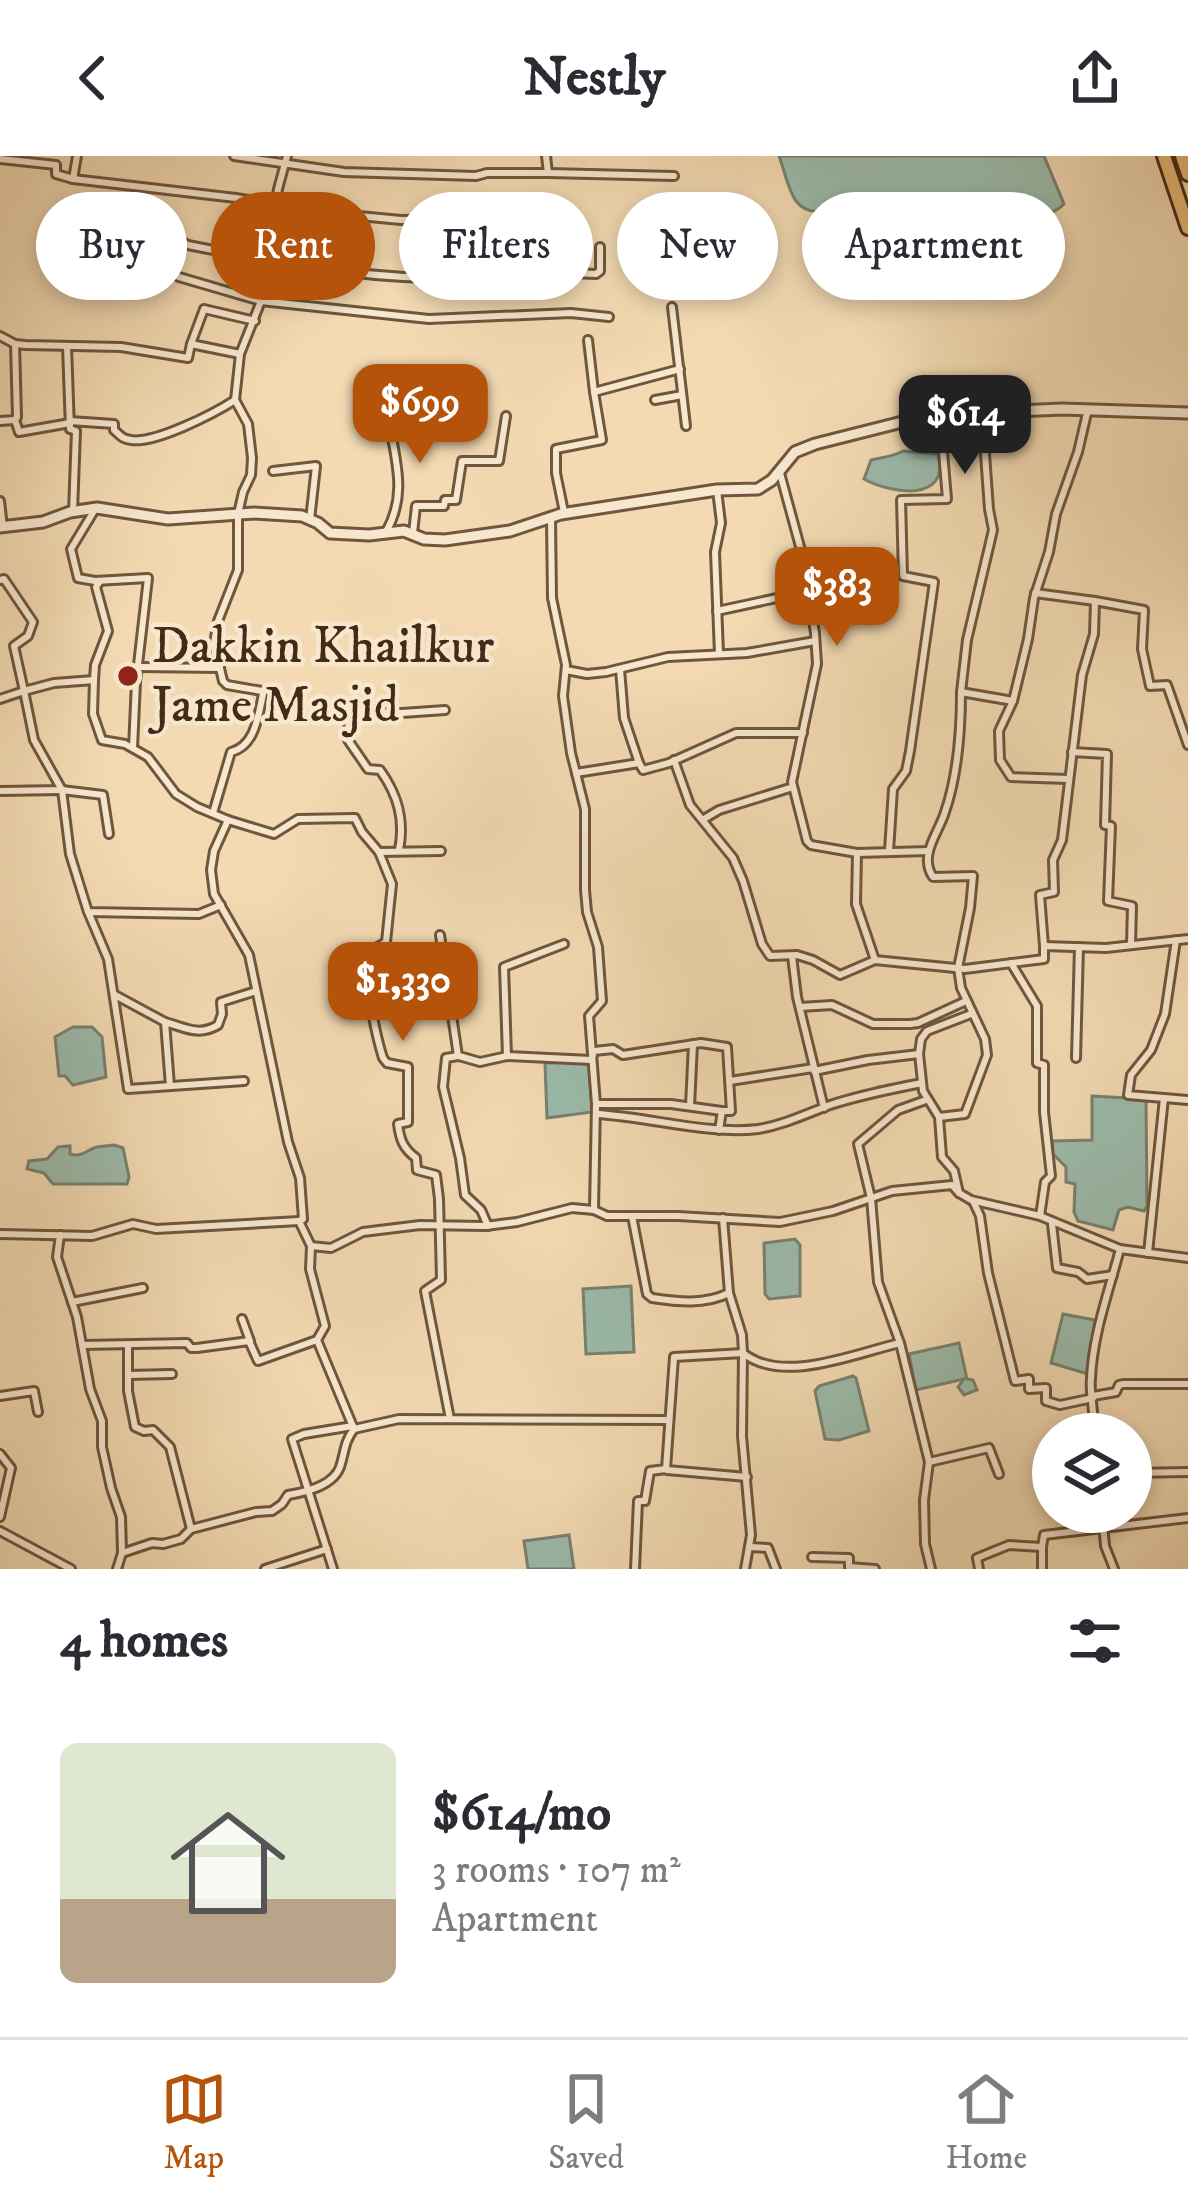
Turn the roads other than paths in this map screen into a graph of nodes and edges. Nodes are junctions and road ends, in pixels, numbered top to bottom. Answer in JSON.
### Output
{"nodes":[{"id":1,"x":77,"y":156,"type":"edge"},
{"id":2,"x":234,"y":156,"type":"edge"},
{"id":3,"x":546,"y":156,"type":"edge"},
{"id":4,"x":1164,"y":156,"type":"edge"},
{"id":5,"x":1182,"y":156,"type":"edge"},
{"id":6,"x":0,"y":159,"type":"edge"},
{"id":7,"x":287,"y":160,"type":"edge"},
{"id":8,"x":548,"y":173,"type":"junction"},
{"id":9,"x":1188,"y":174,"type":"edge"},
{"id":10,"x":674,"y":176,"type":"dead end"},
{"id":11,"x":73,"y":179,"type":"junction"},
{"id":12,"x":278,"y":192,"type":"edge"},
{"id":13,"x":211,"y":195,"type":"edge"},
{"id":14,"x":1188,"y":228,"type":"edge"},
{"id":15,"x":600,"y":247,"type":"dead end"},
{"id":16,"x":211,"y":249,"type":"edge"},
{"id":17,"x":375,"y":275,"type":"edge"},
{"id":18,"x":211,"y":287,"type":"edge"},
{"id":19,"x":257,"y":300,"type":"edge"},
{"id":20,"x":261,"y":301,"type":"junction"},
{"id":21,"x":672,"y":307,"type":"dead end"},
{"id":22,"x":608,"y":316,"type":"dead end"},
{"id":23,"x":255,"y":321,"type":"junction"},
{"id":24,"x":0,"y":336,"type":"edge"},
{"id":25,"x":588,"y":340,"type":"dead end"},
{"id":26,"x":15,"y":344,"type":"junction"},
{"id":27,"x":191,"y":344,"type":"junction"},
{"id":28,"x":67,"y":346,"type":"junction"},
{"id":29,"x":240,"y":354,"type":"junction"},
{"id":30,"x":680,"y":369,"type":"junction"},
{"id":31,"x":388,"y":386,"type":"dead end"},
{"id":32,"x":594,"y":392,"type":"junction"},
{"id":33,"x":682,"y":395,"type":"junction"},
{"id":34,"x":235,"y":400,"type":"junction"},
{"id":35,"x":655,"y":400,"type":"dead end"},
{"id":36,"x":1088,"y":409,"type":"junction"},
{"id":37,"x":982,"y":413,"type":"junction"},
{"id":38,"x":1188,"y":413,"type":"edge"},
{"id":39,"x":506,"y":416,"type":"dead end"},
{"id":40,"x":940,"y":416,"type":"junction"},
{"id":41,"x":15,"y":420,"type":"junction"},
{"id":42,"x":0,"y":421,"type":"edge"},
{"id":43,"x":70,"y":422,"type":"junction"},
{"id":44,"x":686,"y":426,"type":"dead end"},
{"id":45,"x":779,"y":469,"type":"junction"},
{"id":46,"x":273,"y":471,"type":"dead end"},
{"id":47,"x":717,"y":490,"type":"junction"},
{"id":48,"x":0,"y":501,"type":"edge"},
{"id":49,"x":97,"y":508,"type":"junction"},
{"id":50,"x":74,"y":512,"type":"junction"},
{"id":51,"x":565,"y":513,"type":"junction"},
{"id":52,"x":238,"y":514,"type":"junction"},
{"id":53,"x":551,"y":516,"type":"junction"},
{"id":54,"x":310,"y":520,"type":"junction"},
{"id":55,"x":1,"y":527,"type":"edge"},
{"id":56,"x":386,"y":532,"type":"junction"},
{"id":57,"x":413,"y":535,"type":"junction"},
{"id":58,"x":102,"y":579,"type":"junction"},
{"id":59,"x":0,"y":580,"type":"edge"},
{"id":60,"x":809,"y":591,"type":"junction"},
{"id":61,"x":1035,"y":593,"type":"junction"},
{"id":62,"x":1095,"y":602,"type":"junction"},
{"id":63,"x":717,"y":611,"type":"junction"},
{"id":64,"x":815,"y":641,"type":"junction"},
{"id":65,"x":719,"y":654,"type":"junction"},
{"id":66,"x":138,"y":667,"type":"junction"},
{"id":67,"x":220,"y":668,"type":"junction"},
{"id":68,"x":620,"y":668,"type":"junction"},
{"id":69,"x":566,"y":670,"type":"junction"},
{"id":70,"x":94,"y":680,"type":"junction"},
{"id":71,"x":24,"y":691,"type":"junction"},
{"id":72,"x":961,"y":692,"type":"junction"},
{"id":73,"x":0,"y":700,"type":"edge"},
{"id":74,"x":1013,"y":701,"type":"junction"},
{"id":75,"x":445,"y":710,"type":"dead end"},
{"id":76,"x":803,"y":733,"type":"junction"},
{"id":77,"x":1188,"y":745,"type":"edge"},
{"id":78,"x":133,"y":749,"type":"junction"},
{"id":79,"x":1072,"y":752,"type":"junction"},
{"id":80,"x":674,"y":760,"type":"junction"},
{"id":81,"x":639,"y":764,"type":"junction"},
{"id":82,"x":576,"y":773,"type":"junction"},
{"id":83,"x":1068,"y":779,"type":"junction"},
{"id":84,"x":793,"y":787,"type":"junction"},
{"id":85,"x":62,"y":790,"type":"junction"},
{"id":86,"x":0,"y":791,"type":"edge"},
{"id":87,"x":214,"y":813,"type":"junction"},
{"id":88,"x":704,"y":819,"type":"junction"},
{"id":89,"x":229,"y":820,"type":"junction"},
{"id":90,"x":109,"y":834,"type":"dead end"},
{"id":91,"x":399,"y":850,"type":"junction"},
{"id":92,"x":441,"y":851,"type":"dead end"},
{"id":93,"x":889,"y":851,"type":"junction"},
{"id":94,"x":929,"y":851,"type":"junction"},
{"id":95,"x":380,"y":852,"type":"junction"},
{"id":96,"x":857,"y":853,"type":"junction"},
{"id":97,"x":221,"y":905,"type":"junction"},
{"id":98,"x":88,"y":912,"type":"junction"},
{"id":99,"x":440,"y":935,"type":"dead end"},
{"id":100,"x":1188,"y":939,"type":"edge"},
{"id":101,"x":1176,"y":940,"type":"junction"},
{"id":102,"x":564,"y":944,"type":"dead end"},
{"id":103,"x":1131,"y":944,"type":"junction"},
{"id":104,"x":1044,"y":946,"type":"junction"},
{"id":105,"x":1079,"y":947,"type":"junction"},
{"id":106,"x":792,"y":956,"type":"junction"},
{"id":107,"x":874,"y":960,"type":"junction"},
{"id":108,"x":1012,"y":963,"type":"junction"},
{"id":109,"x":958,"y":968,"type":"junction"},
{"id":110,"x":257,"y":991,"type":"junction"},
{"id":111,"x":113,"y":995,"type":"junction"},
{"id":112,"x":966,"y":1001,"type":"junction"},
{"id":113,"x":800,"y":1007,"type":"junction"},
{"id":114,"x":971,"y":1013,"type":"junction"},
{"id":115,"x":165,"y":1022,"type":"junction"},
{"id":116,"x":693,"y":1045,"type":"junction"},
{"id":117,"x":919,"y":1054,"type":"junction"},
{"id":118,"x":458,"y":1056,"type":"junction"},
{"id":119,"x":507,"y":1056,"type":"junction"},
{"id":120,"x":1076,"y":1058,"type":"dead end"},
{"id":121,"x":591,"y":1062,"type":"junction"},
{"id":122,"x":814,"y":1069,"type":"junction"},
{"id":123,"x":730,"y":1081,"type":"junction"},
{"id":124,"x":244,"y":1082,"type":"dead end"},
{"id":125,"x":922,"y":1083,"type":"junction"},
{"id":126,"x":170,"y":1086,"type":"junction"},
{"id":127,"x":1164,"y":1098,"type":"junction"},
{"id":128,"x":926,"y":1100,"type":"junction"},
{"id":129,"x":1188,"y":1100,"type":"edge"},
{"id":130,"x":596,"y":1104,"type":"junction"},
{"id":131,"x":690,"y":1106,"type":"junction"},
{"id":132,"x":824,"y":1108,"type":"junction"},
{"id":133,"x":722,"y":1111,"type":"junction"},
{"id":134,"x":596,"y":1114,"type":"junction"},
{"id":135,"x":939,"y":1117,"type":"junction"},
{"id":136,"x":719,"y":1130,"type":"junction"},
{"id":137,"x":959,"y":1193,"type":"junction"},
{"id":138,"x":871,"y":1198,"type":"junction"},
{"id":139,"x":971,"y":1200,"type":"junction"},
{"id":140,"x":593,"y":1210,"type":"junction"},
{"id":141,"x":632,"y":1216,"type":"junction"},
{"id":142,"x":1040,"y":1216,"type":"junction"},
{"id":143,"x":723,"y":1218,"type":"junction"},
{"id":144,"x":299,"y":1221,"type":"junction"},
{"id":145,"x":1051,"y":1222,"type":"junction"},
{"id":146,"x":440,"y":1225,"type":"junction"},
{"id":147,"x":488,"y":1226,"type":"junction"},
{"id":148,"x":0,"y":1234,"type":"edge"},
{"id":149,"x":60,"y":1235,"type":"junction"},
{"id":150,"x":311,"y":1246,"type":"junction"},
{"id":151,"x":1120,"y":1249,"type":"junction"},
{"id":152,"x":1148,"y":1253,"type":"junction"},
{"id":153,"x":1188,"y":1258,"type":"edge"},
{"id":154,"x":1113,"y":1275,"type":"junction"},
{"id":155,"x":142,"y":1288,"type":"dead end"},
{"id":156,"x":729,"y":1293,"type":"junction"},
{"id":157,"x":72,"y":1303,"type":"junction"},
{"id":158,"x":242,"y":1319,"type":"dead end"},
{"id":159,"x":317,"y":1340,"type":"junction"},
{"id":160,"x":900,"y":1343,"type":"junction"},
{"id":161,"x":81,"y":1345,"type":"junction"},
{"id":162,"x":128,"y":1346,"type":"junction"},
{"id":163,"x":743,"y":1353,"type":"junction"},
{"id":164,"x":258,"y":1361,"type":"junction"},
{"id":165,"x":172,"y":1374,"type":"dead end"},
{"id":166,"x":128,"y":1375,"type":"junction"},
{"id":167,"x":1188,"y":1384,"type":"edge"},
{"id":168,"x":0,"y":1396,"type":"edge"},
{"id":169,"x":1093,"y":1397,"type":"junction"},
{"id":170,"x":38,"y":1412,"type":"dead end"},
{"id":171,"x":1093,"y":1413,"type":"edge"},
{"id":172,"x":450,"y":1419,"type":"junction"},
{"id":173,"x":668,"y":1420,"type":"junction"},
{"id":174,"x":353,"y":1427,"type":"junction"},
{"id":175,"x":0,"y":1454,"type":"edge"},
{"id":176,"x":929,"y":1462,"type":"junction"},
{"id":177,"x":666,"y":1469,"type":"junction"},
{"id":178,"x":1188,"y":1472,"type":"edge"},
{"id":179,"x":1152,"y":1473,"type":"edge"},
{"id":180,"x":1000,"y":1474,"type":"dead end"},
{"id":181,"x":746,"y":1477,"type":"junction"},
{"id":182,"x":308,"y":1491,"type":"junction"},
{"id":183,"x":3,"y":1495,"type":"edge"},
{"id":184,"x":0,"y":1517,"type":"edge"},
{"id":185,"x":1188,"y":1518,"type":"edge"},
{"id":186,"x":1152,"y":1523,"type":"edge"},
{"id":187,"x":191,"y":1529,"type":"junction"},
{"id":188,"x":0,"y":1531,"type":"edge"},
{"id":189,"x":1063,"y":1533,"type":"edge"},
{"id":190,"x":1104,"y":1533,"type":"edge"},
{"id":191,"x":749,"y":1547,"type":"junction"},
{"id":192,"x":1042,"y":1547,"type":"junction"},
{"id":193,"x":327,"y":1549,"type":"junction"},
{"id":194,"x":122,"y":1553,"type":"junction"},
{"id":195,"x":812,"y":1557,"type":"dead end"},
{"id":196,"x":71,"y":1569,"type":"edge"},
{"id":197,"x":117,"y":1569,"type":"edge"},
{"id":198,"x":265,"y":1569,"type":"edge"},
{"id":199,"x":333,"y":1569,"type":"edge"},
{"id":200,"x":635,"y":1569,"type":"edge"},
{"id":201,"x":745,"y":1569,"type":"edge"},
{"id":202,"x":776,"y":1569,"type":"edge"},
{"id":203,"x":875,"y":1569,"type":"edge"},
{"id":204,"x":932,"y":1569,"type":"edge"},
{"id":205,"x":979,"y":1569,"type":"edge"},
{"id":206,"x":1042,"y":1569,"type":"edge"},
{"id":207,"x":1114,"y":1569,"type":"edge"}],
"edges":[{"from":1,"to":11,"type":"street"},
{"from":2,"to":7,"type":"street"},
{"from":3,"to":8,"type":"street"},
{"from":4,"to":14,"type":"highway"},
{"from":5,"to":9,"type":"highway"},
{"from":6,"to":11,"type":"street"},
{"from":7,"to":8,"type":"street"},
{"from":7,"to":12,"type":"street"},
{"from":8,"to":10,"type":"street"},
{"from":11,"to":13,"type":"street"},
{"from":15,"to":17,"type":"street"},
{"from":16,"to":18,"type":"street"},
{"from":19,"to":20,"type":"street"},
{"from":20,"to":22,"type":"street"},
{"from":20,"to":23,"type":"street"},
{"from":21,"to":30,"type":"street"},
{"from":23,"to":27,"type":"street"},
{"from":23,"to":29,"type":"street"},
{"from":24,"to":26,"type":"street"},
{"from":25,"to":32,"type":"street"},
{"from":26,"to":28,"type":"street"},
{"from":26,"to":41,"type":"street"},
{"from":27,"to":28,"type":"street"},
{"from":27,"to":29,"type":"street"},
{"from":28,"to":43,"type":"street"},
{"from":29,"to":34,"type":"street"},
{"from":30,"to":32,"type":"street"},
{"from":30,"to":33,"type":"street"},
{"from":31,"to":56,"type":"street"},
{"from":32,"to":51,"type":"street"},
{"from":33,"to":35,"type":"street"},
{"from":33,"to":44,"type":"street"},
{"from":34,"to":43,"type":"street"},
{"from":34,"to":52,"type":"street"},
{"from":36,"to":37,"type":"street"},
{"from":36,"to":38,"type":"street"},
{"from":36,"to":61,"type":"street"},
{"from":37,"to":40,"type":"street"},
{"from":37,"to":72,"type":"street"},
{"from":39,"to":57,"type":"street"},
{"from":40,"to":45,"type":"street"},
{"from":40,"to":93,"type":"street"},
{"from":41,"to":42,"type":"street"},
{"from":41,"to":43,"type":"street"},
{"from":43,"to":50,"type":"street"},
{"from":45,"to":47,"type":"street"},
{"from":45,"to":60,"type":"street"},
{"from":46,"to":54,"type":"street"},
{"from":47,"to":51,"type":"street"},
{"from":47,"to":63,"type":"street"},
{"from":48,"to":55,"type":"street"},
{"from":49,"to":50,"type":"street"},
{"from":49,"to":52,"type":"street"},
{"from":49,"to":58,"type":"street"},
{"from":50,"to":55,"type":"street"},
{"from":51,"to":53,"type":"street"},
{"from":52,"to":54,"type":"street"},
{"from":52,"to":67,"type":"street"},
{"from":53,"to":57,"type":"street"},
{"from":53,"to":69,"type":"street"},
{"from":54,"to":56,"type":"street"},
{"from":56,"to":57,"type":"street"},
{"from":58,"to":66,"type":"street"},
{"from":58,"to":70,"type":"street"},
{"from":59,"to":71,"type":"street"},
{"from":60,"to":63,"type":"street"},
{"from":60,"to":64,"type":"street"},
{"from":61,"to":62,"type":"street"},
{"from":61,"to":74,"type":"street"},
{"from":62,"to":77,"type":"street"},
{"from":62,"to":79,"type":"street"},
{"from":63,"to":65,"type":"street"},
{"from":64,"to":65,"type":"street"},
{"from":64,"to":76,"type":"street"},
{"from":65,"to":68,"type":"street"},
{"from":66,"to":67,"type":"street"},
{"from":66,"to":78,"type":"street"},
{"from":67,"to":87,"type":"street"},
{"from":68,"to":69,"type":"street"},
{"from":68,"to":81,"type":"street"},
{"from":69,"to":82,"type":"street"},
{"from":70,"to":71,"type":"street"},
{"from":70,"to":78,"type":"street"},
{"from":71,"to":73,"type":"street"},
{"from":71,"to":85,"type":"street"},
{"from":72,"to":74,"type":"street"},
{"from":72,"to":94,"type":"street"},
{"from":74,"to":83,"type":"street"},
{"from":75,"to":91,"type":"street"},
{"from":76,"to":80,"type":"street"},
{"from":76,"to":84,"type":"street"},
{"from":78,"to":87,"type":"street"},
{"from":79,"to":83,"type":"street"},
{"from":79,"to":103,"type":"street"},
{"from":80,"to":81,"type":"street"},
{"from":80,"to":88,"type":"street"},
{"from":81,"to":82,"type":"street"},
{"from":82,"to":121,"type":"street"},
{"from":83,"to":104,"type":"street"},
{"from":84,"to":88,"type":"street"},
{"from":84,"to":96,"type":"street"},
{"from":85,"to":86,"type":"street"},
{"from":85,"to":90,"type":"street"},
{"from":85,"to":98,"type":"street"},
{"from":87,"to":89,"type":"street"},
{"from":88,"to":106,"type":"street"},
{"from":89,"to":95,"type":"street"},
{"from":89,"to":97,"type":"street"},
{"from":91,"to":92,"type":"street"},
{"from":91,"to":95,"type":"street"},
{"from":93,"to":94,"type":"street"},
{"from":93,"to":96,"type":"street"},
{"from":94,"to":109,"type":"street"},
{"from":95,"to":146,"type":"street"},
{"from":96,"to":107,"type":"street"},
{"from":97,"to":98,"type":"street"},
{"from":97,"to":110,"type":"street"},
{"from":98,"to":111,"type":"street"},
{"from":99,"to":118,"type":"street"},
{"from":100,"to":101,"type":"street"},
{"from":101,"to":103,"type":"street"},
{"from":101,"to":127,"type":"street"},
{"from":102,"to":119,"type":"street"},
{"from":103,"to":105,"type":"street"},
{"from":104,"to":105,"type":"street"},
{"from":104,"to":108,"type":"street"},
{"from":105,"to":120,"type":"street"},
{"from":106,"to":107,"type":"street"},
{"from":106,"to":113,"type":"street"},
{"from":107,"to":109,"type":"street"},
{"from":108,"to":109,"type":"street"},
{"from":108,"to":142,"type":"street"},
{"from":109,"to":112,"type":"street"},
{"from":110,"to":115,"type":"street"},
{"from":110,"to":144,"type":"street"},
{"from":111,"to":115,"type":"street"},
{"from":111,"to":126,"type":"street"},
{"from":112,"to":113,"type":"street"},
{"from":112,"to":114,"type":"street"},
{"from":113,"to":122,"type":"street"},
{"from":114,"to":117,"type":"street"},
{"from":114,"to":135,"type":"street"},
{"from":115,"to":126,"type":"street"},
{"from":116,"to":121,"type":"street"},
{"from":116,"to":123,"type":"street"},
{"from":116,"to":131,"type":"street"},
{"from":117,"to":122,"type":"street"},
{"from":117,"to":125,"type":"street"},
{"from":118,"to":119,"type":"street"},
{"from":118,"to":147,"type":"street"},
{"from":119,"to":121,"type":"street"},
{"from":121,"to":130,"type":"street"},
{"from":122,"to":123,"type":"street"},
{"from":122,"to":132,"type":"street"},
{"from":123,"to":133,"type":"street"},
{"from":124,"to":126,"type":"street"},
{"from":125,"to":128,"type":"street"},
{"from":125,"to":132,"type":"street"},
{"from":127,"to":129,"type":"street"},
{"from":127,"to":152,"type":"street"},
{"from":128,"to":135,"type":"street"},
{"from":128,"to":138,"type":"street"},
{"from":130,"to":131,"type":"street"},
{"from":130,"to":134,"type":"street"},
{"from":131,"to":133,"type":"street"},
{"from":132,"to":136,"type":"street"},
{"from":133,"to":136,"type":"street"},
{"from":134,"to":136,"type":"street"},
{"from":134,"to":140,"type":"street"},
{"from":135,"to":137,"type":"street"},
{"from":137,"to":138,"type":"street"},
{"from":137,"to":139,"type":"street"},
{"from":138,"to":143,"type":"street"},
{"from":138,"to":160,"type":"street"},
{"from":139,"to":142,"type":"street"},
{"from":139,"to":169,"type":"street"},
{"from":140,"to":141,"type":"street"},
{"from":140,"to":147,"type":"street"},
{"from":141,"to":143,"type":"street"},
{"from":141,"to":156,"type":"street"},
{"from":142,"to":145,"type":"street"},
{"from":143,"to":156,"type":"street"},
{"from":144,"to":149,"type":"street"},
{"from":144,"to":150,"type":"street"},
{"from":145,"to":151,"type":"street"},
{"from":145,"to":154,"type":"street"},
{"from":146,"to":147,"type":"street"},
{"from":146,"to":150,"type":"street"},
{"from":146,"to":172,"type":"street"},
{"from":148,"to":149,"type":"street"},
{"from":149,"to":157,"type":"street"},
{"from":150,"to":159,"type":"street"},
{"from":151,"to":152,"type":"street"},
{"from":151,"to":154,"type":"street"},
{"from":152,"to":153,"type":"street"},
{"from":154,"to":169,"type":"street"},
{"from":155,"to":157,"type":"street"},
{"from":156,"to":163,"type":"street"},
{"from":157,"to":161,"type":"street"},
{"from":158,"to":164,"type":"street"},
{"from":159,"to":164,"type":"street"},
{"from":159,"to":174,"type":"street"},
{"from":160,"to":163,"type":"street"},
{"from":160,"to":176,"type":"street"},
{"from":161,"to":162,"type":"street"},
{"from":161,"to":194,"type":"street"},
{"from":162,"to":164,"type":"street"},
{"from":162,"to":166,"type":"street"},
{"from":163,"to":173,"type":"street"},
{"from":163,"to":181,"type":"street"},
{"from":165,"to":166,"type":"street"},
{"from":166,"to":187,"type":"street"},
{"from":167,"to":169,"type":"street"},
{"from":168,"to":170,"type":"street"},
{"from":169,"to":171,"type":"street"},
{"from":172,"to":173,"type":"street"},
{"from":172,"to":174,"type":"street"},
{"from":173,"to":177,"type":"street"},
{"from":174,"to":182,"type":"street"},
{"from":174,"to":182,"type":"street"},
{"from":175,"to":183,"type":"street"},
{"from":176,"to":180,"type":"street"},
{"from":176,"to":204,"type":"street"},
{"from":177,"to":181,"type":"street"},
{"from":177,"to":200,"type":"street"},
{"from":178,"to":179,"type":"street"},
{"from":181,"to":191,"type":"street"},
{"from":182,"to":187,"type":"street"},
{"from":182,"to":193,"type":"street"},
{"from":183,"to":184,"type":"street"},
{"from":185,"to":186,"type":"street"},
{"from":187,"to":194,"type":"street"},
{"from":188,"to":196,"type":"street"},
{"from":189,"to":192,"type":"street"},
{"from":190,"to":207,"type":"street"},
{"from":191,"to":201,"type":"street"},
{"from":191,"to":202,"type":"street"},
{"from":192,"to":205,"type":"street"},
{"from":192,"to":206,"type":"street"},
{"from":193,"to":198,"type":"street"},
{"from":193,"to":199,"type":"street"},
{"from":194,"to":197,"type":"street"},
{"from":195,"to":203,"type":"street"}]}
